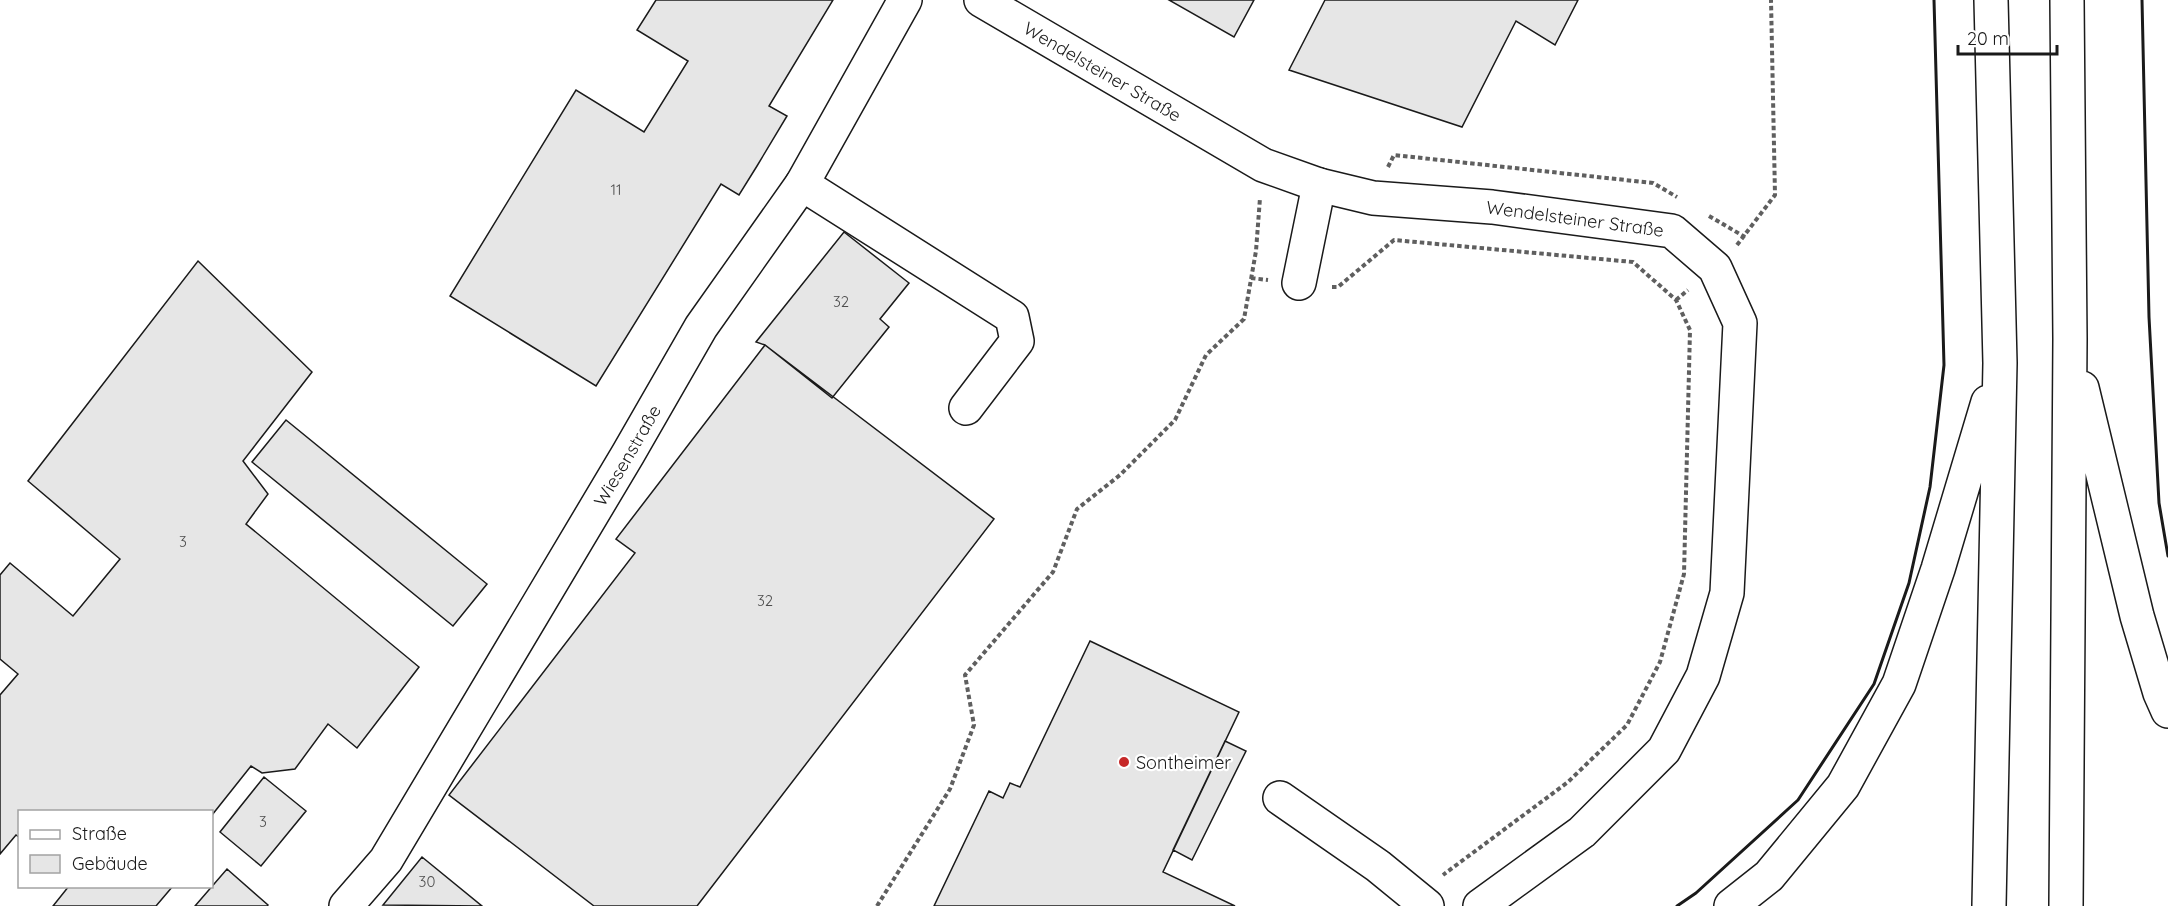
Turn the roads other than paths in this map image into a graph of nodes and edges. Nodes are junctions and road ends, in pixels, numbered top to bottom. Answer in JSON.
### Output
{"nodes":[{"id":1,"x":905,"y":0,"type":"edge"},
{"id":2,"x":981,"y":0,"type":"edge"},
{"id":3,"x":1991,"y":0,"type":"edge"},
{"id":4,"x":2067,"y":0,"type":"edge"},
{"id":5,"x":802,"y":183,"type":"junction"},
{"id":6,"x":1319,"y":185,"type":"junction"},
{"id":7,"x":1299,"y":283,"type":"road end"},
{"id":8,"x":2070,"y":339,"type":"junction"},
{"id":9,"x":2000,"y":363,"type":"junction"},
{"id":10,"x":966,"y":408,"type":"dead end"},
{"id":11,"x":2168,"y":711,"type":"edge"},
{"id":12,"x":1280,"y":798,"type":"dead end"},
{"id":13,"x":1421,"y":901,"type":"edge"},
{"id":14,"x":346,"y":906,"type":"edge"},
{"id":15,"x":1480,"y":906,"type":"edge"},
{"id":16,"x":1731,"y":906,"type":"edge"},
{"id":17,"x":1989,"y":906,"type":"edge"},
{"id":18,"x":2066,"y":906,"type":"edge"}],
"edges":[{"from":1,"to":5,"type":"main road","name":"Wiesenstraße"},
{"from":2,"to":6,"type":"main road","name":"Wendelsteiner Straße"},
{"from":3,"to":9,"type":"main road"},
{"from":4,"to":8,"type":"main road"},
{"from":5,"to":10,"type":"main road"},
{"from":5,"to":14,"type":"main road","name":"Wiesenstraße"},
{"from":6,"to":7,"type":"main road"},
{"from":6,"to":15,"type":"main road","name":"Wendelsteiner Straße"},
{"from":8,"to":11,"type":"main road"},
{"from":8,"to":18,"type":"main road"},
{"from":9,"to":16,"type":"main road"},
{"from":9,"to":17,"type":"main road"},
{"from":12,"to":13,"type":"main road"}]}
